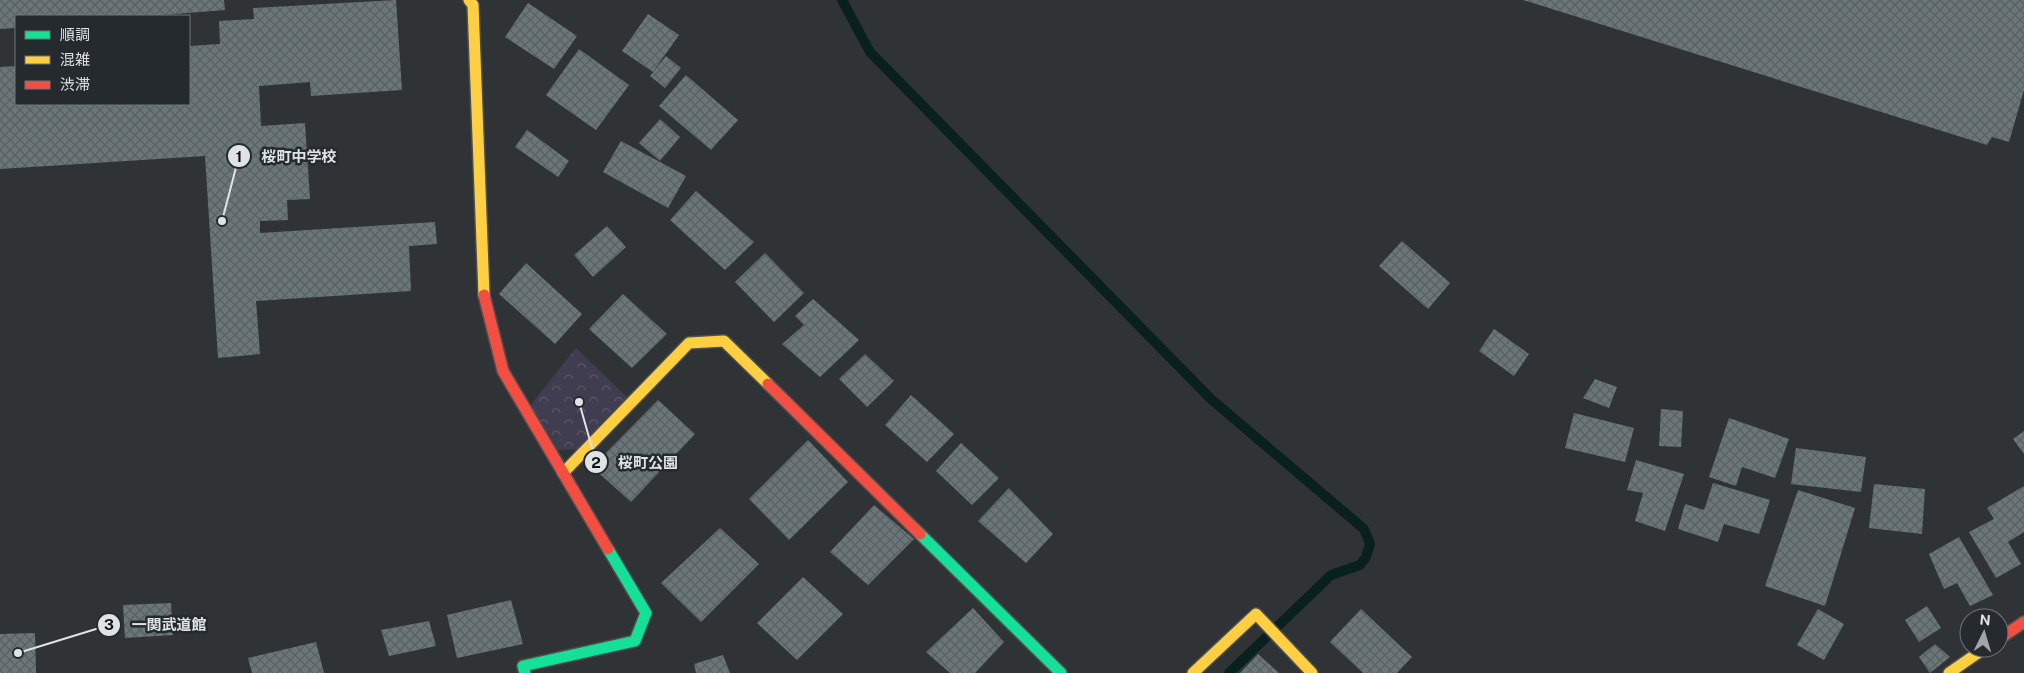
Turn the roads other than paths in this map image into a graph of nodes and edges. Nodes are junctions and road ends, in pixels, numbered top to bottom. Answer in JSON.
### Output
{"nodes":[{"id":1,"x":469,"y":0,"type":"edge"},
{"id":2,"x":563,"y":473,"type":"junction"},
{"id":3,"x":2024,"y":622,"type":"edge"},
{"id":4,"x":2009,"y":632,"type":"edge"},
{"id":5,"x":1971,"y":658,"type":"edge"},
{"id":6,"x":525,"y":673,"type":"edge"},
{"id":7,"x":1061,"y":673,"type":"edge"},
{"id":8,"x":1193,"y":673,"type":"edge"},
{"id":9,"x":1312,"y":673,"type":"edge"},
{"id":10,"x":1949,"y":673,"type":"edge"}],
"edges":[{"from":1,"to":2,"type":"street"},
{"from":2,"to":6,"type":"street"},
{"from":2,"to":7,"type":"street"},
{"from":3,"to":4,"type":"street"},
{"from":5,"to":10,"type":"street"},
{"from":8,"to":9,"type":"street"}]}
